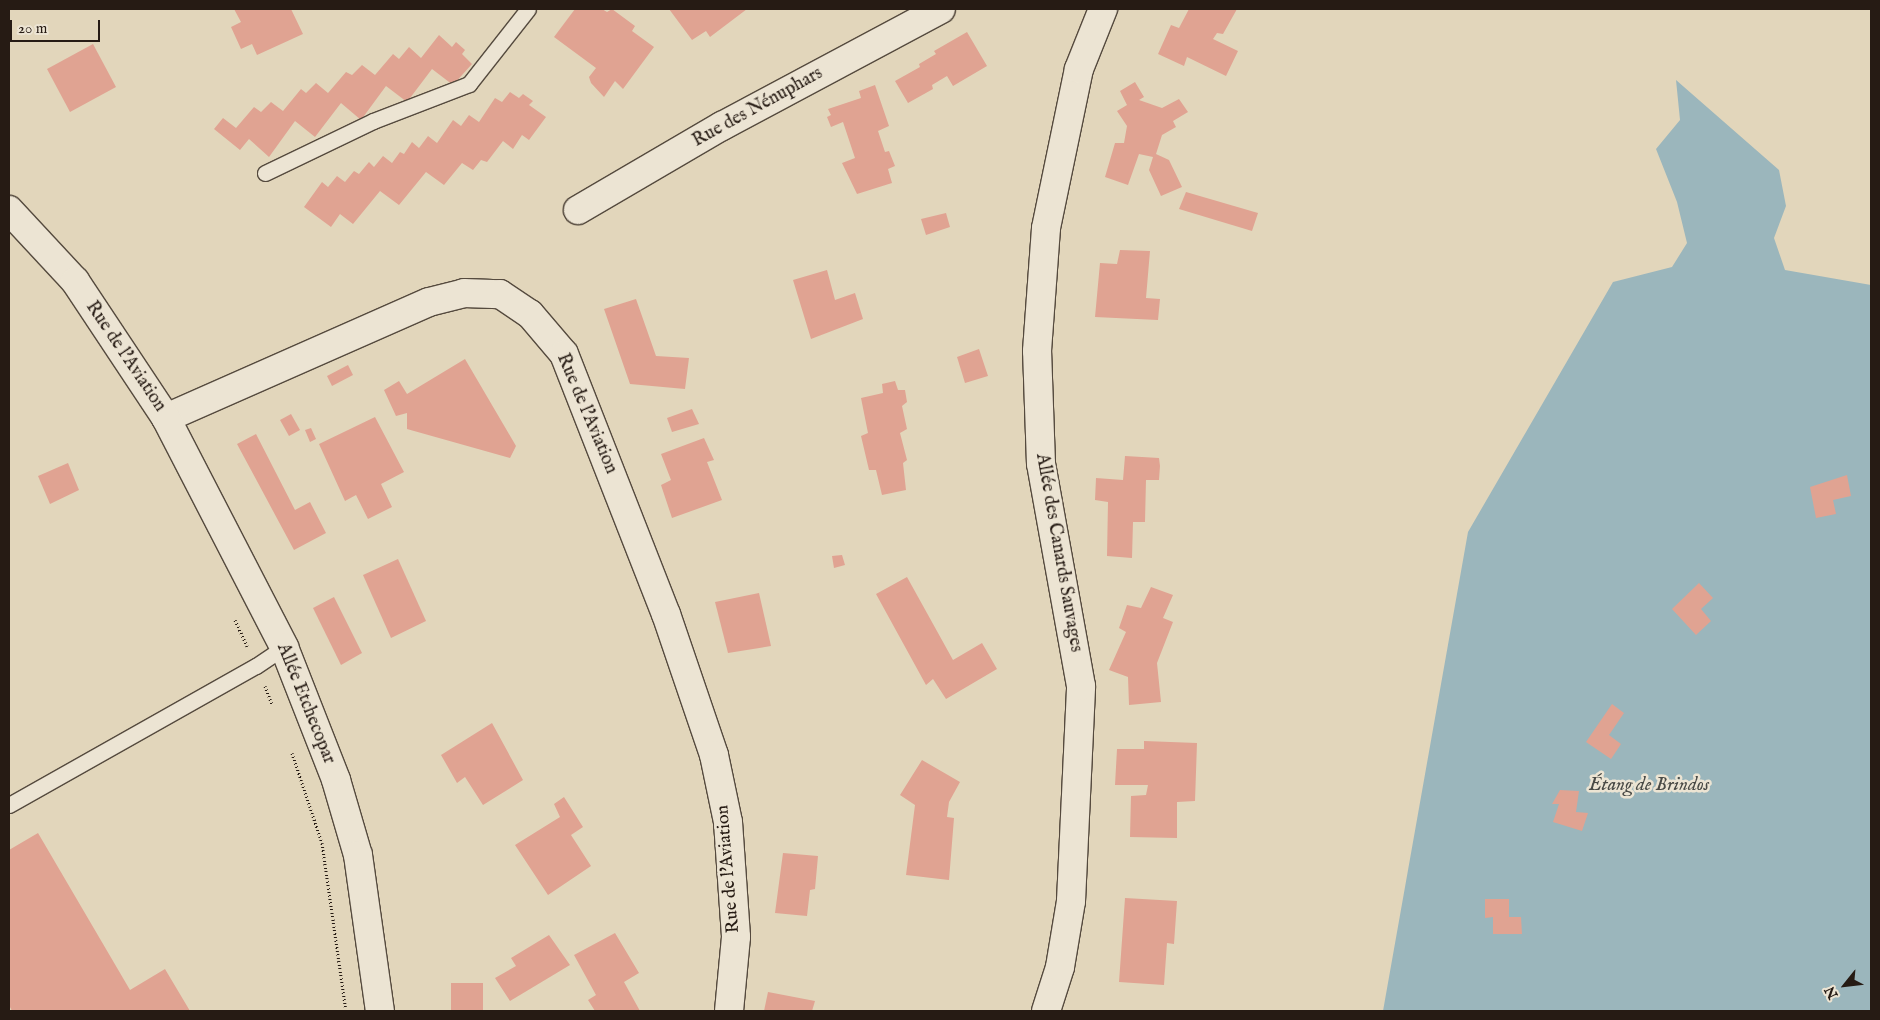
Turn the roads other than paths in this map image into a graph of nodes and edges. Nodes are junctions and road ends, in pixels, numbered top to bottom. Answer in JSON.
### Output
{"nodes":[{"id":1,"x":528,"y":9,"type":"edge"},
{"id":2,"x":941,"y":9,"type":"edge"},
{"id":3,"x":1103,"y":9,"type":"edge"},
{"id":4,"x":266,"y":173,"type":"dead end"},
{"id":5,"x":9,"y":210,"type":"edge"},
{"id":6,"x":578,"y":210,"type":"dead end"},
{"id":7,"x":166,"y":418,"type":"junction"},
{"id":8,"x":284,"y":647,"type":"junction"},
{"id":9,"x":9,"y":805,"type":"edge"},
{"id":10,"x":380,"y":1011,"type":"edge"},
{"id":11,"x":729,"y":1011,"type":"edge"},
{"id":12,"x":1046,"y":1011,"type":"edge"}],
"edges":[{"from":1,"to":4,"type":"lane"},
{"from":2,"to":6,"type":"street","name":"Rue des Nénuphars"},
{"from":3,"to":12,"type":"street","name":"Allée des Canards Sauvages"},
{"from":5,"to":7,"type":"street","name":"Rue de l'Aviation"},
{"from":7,"to":8,"type":"street","name":"Allée Etchecopar"},
{"from":7,"to":11,"type":"street","name":"Rue de l'Aviation"},
{"from":8,"to":9,"type":"lane"},
{"from":8,"to":10,"type":"street","name":"Allée Etchecopar"}]}
